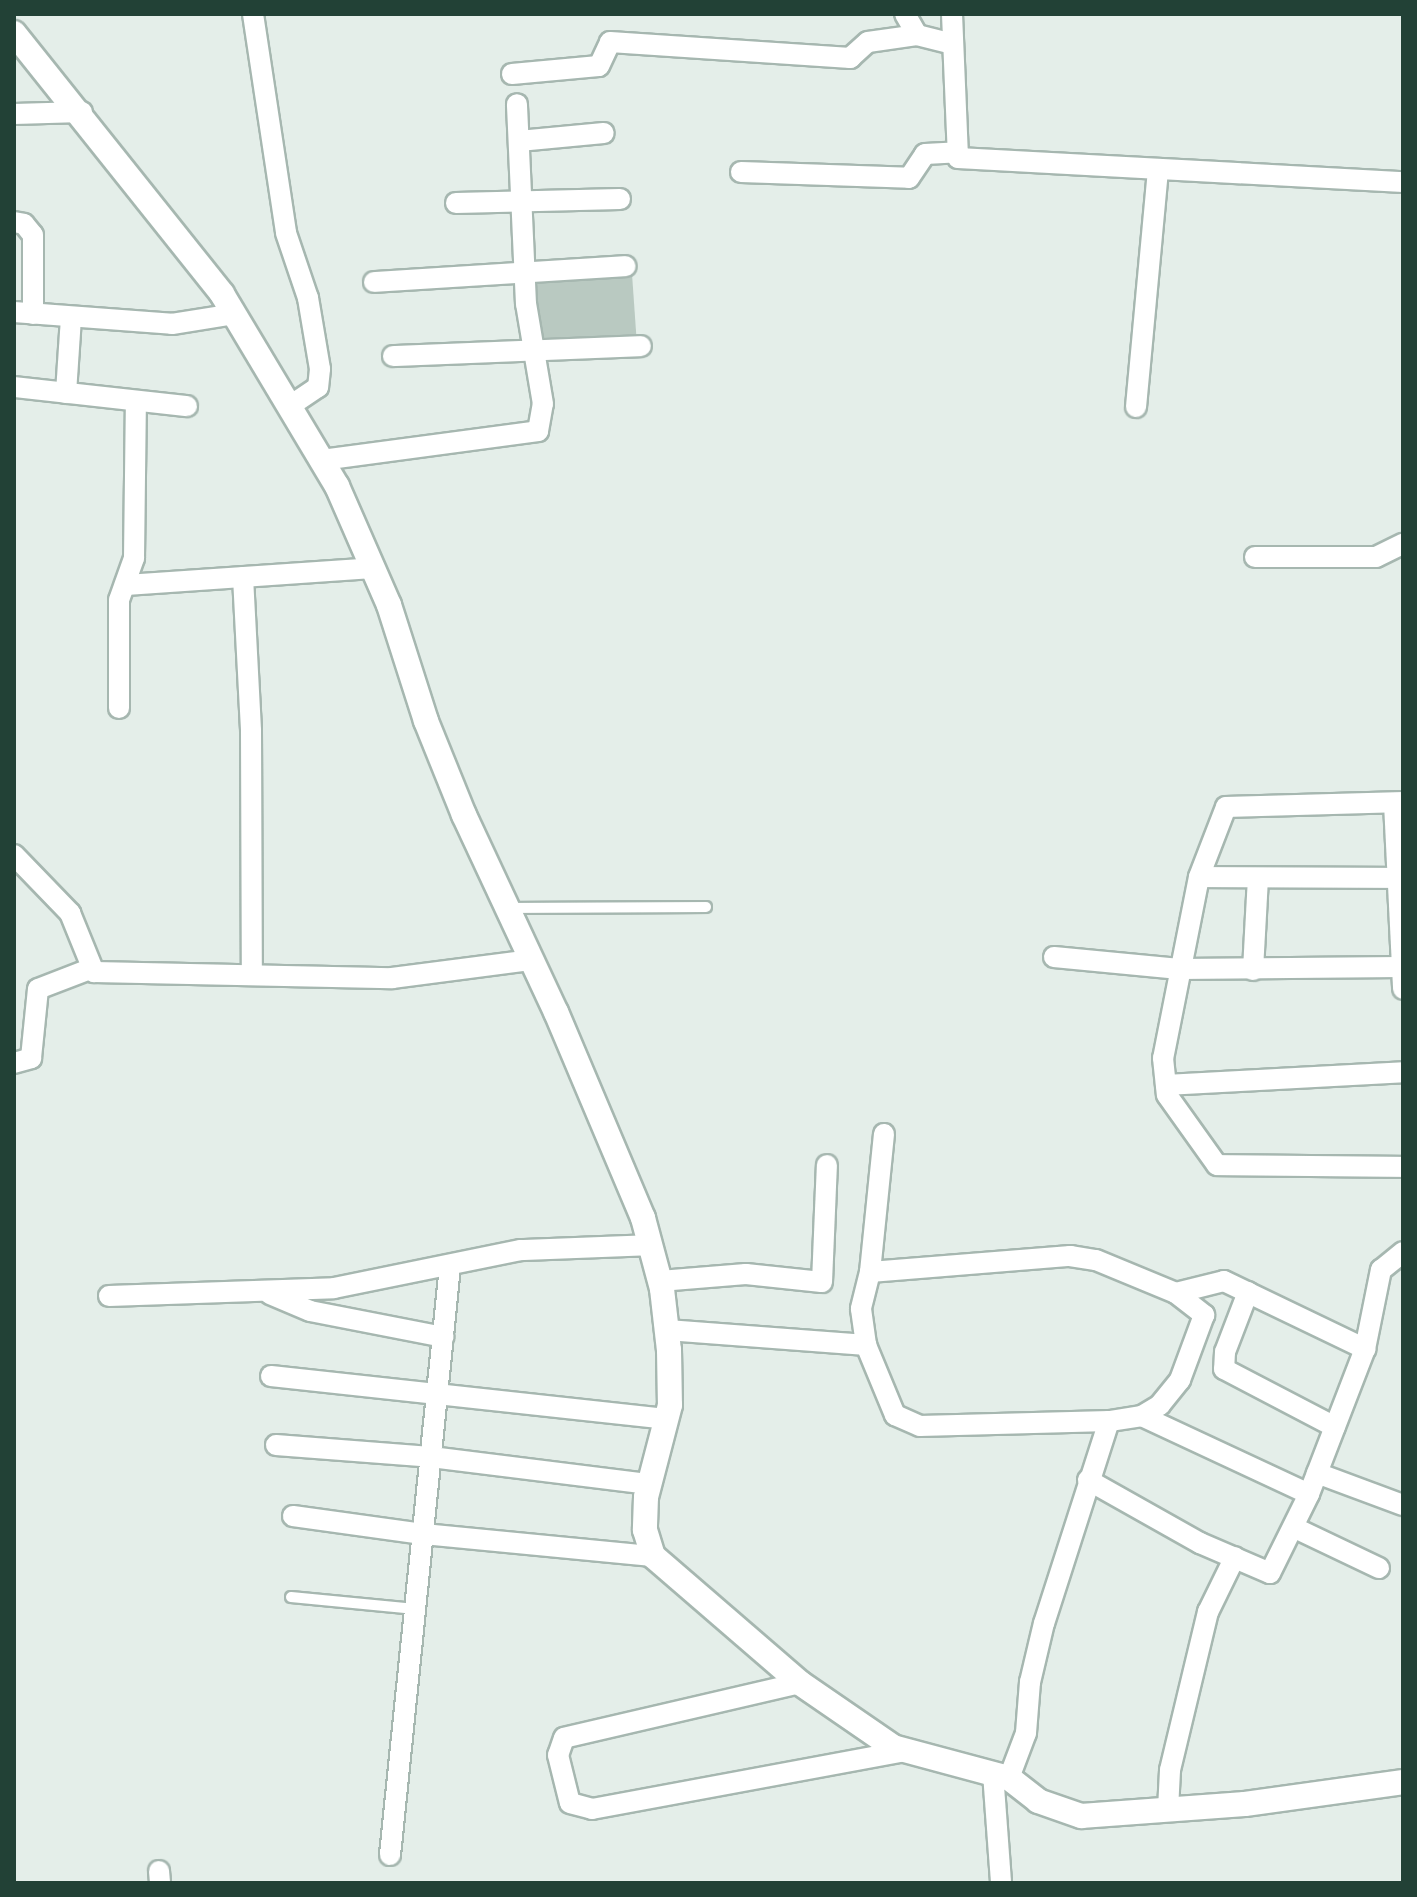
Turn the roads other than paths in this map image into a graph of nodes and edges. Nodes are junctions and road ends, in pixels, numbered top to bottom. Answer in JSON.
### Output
{"nodes":[{"id":1,"x":253,"y":14,"type":"edge"},
{"id":2,"x":905,"y":14,"type":"edge"},
{"id":3,"x":952,"y":14,"type":"edge"},
{"id":4,"x":14,"y":33,"type":"edge"},
{"id":5,"x":917,"y":35,"type":"junction"},
{"id":6,"x":953,"y":44,"type":"junction"},
{"id":7,"x":512,"y":74,"type":"dead end"},
{"id":8,"x":517,"y":104,"type":"dead end"},
{"id":9,"x":82,"y":112,"type":"junction"},
{"id":10,"x":14,"y":114,"type":"edge"},
{"id":11,"x":604,"y":133,"type":"dead end"},
{"id":12,"x":519,"y":141,"type":"junction"},
{"id":13,"x":958,"y":152,"type":"junction"},
{"id":14,"x":1158,"y":170,"type":"junction"},
{"id":15,"x":741,"y":172,"type":"dead end"},
{"id":16,"x":1403,"y":182,"type":"edge"},
{"id":17,"x":620,"y":199,"type":"dead end"},
{"id":18,"x":456,"y":203,"type":"dead end"},
{"id":19,"x":521,"y":204,"type":"junction"},
{"id":20,"x":14,"y":222,"type":"edge"},
{"id":21,"x":625,"y":266,"type":"dead end"},
{"id":22,"x":524,"y":269,"type":"junction"},
{"id":23,"x":374,"y":282,"type":"dead end"},
{"id":24,"x":23,"y":313,"type":"edge"},
{"id":25,"x":235,"y":314,"type":"junction"},
{"id":26,"x":71,"y":317,"type":"junction"},
{"id":27,"x":641,"y":346,"type":"dead end"},
{"id":28,"x":533,"y":348,"type":"junction"},
{"id":29,"x":393,"y":356,"type":"dead end"},
{"id":30,"x":14,"y":387,"type":"edge"},
{"id":31,"x":66,"y":393,"type":"junction"},
{"id":32,"x":136,"y":401,"type":"junction"},
{"id":33,"x":187,"y":406,"type":"dead end"},
{"id":34,"x":290,"y":406,"type":"junction"},
{"id":35,"x":1136,"y":407,"type":"dead end"},
{"id":36,"x":322,"y":460,"type":"junction"},
{"id":37,"x":1403,"y":544,"type":"edge"},
{"id":38,"x":1255,"y":557,"type":"dead end"},
{"id":39,"x":373,"y":568,"type":"junction"},
{"id":40,"x":243,"y":577,"type":"junction"},
{"id":41,"x":125,"y":585,"type":"junction"},
{"id":42,"x":119,"y":708,"type":"dead end"},
{"id":43,"x":1399,"y":803,"type":"edge"},
{"id":44,"x":14,"y":855,"type":"edge"},
{"id":45,"x":1199,"y":877,"type":"junction"},
{"id":46,"x":1258,"y":878,"type":"junction"},
{"id":47,"x":1401,"y":878,"type":"edge"},
{"id":48,"x":706,"y":907,"type":"dead end"},
{"id":49,"x":506,"y":908,"type":"junction"},
{"id":50,"x":1054,"y":957,"type":"dead end"},
{"id":51,"x":530,"y":960,"type":"junction"},
{"id":52,"x":1402,"y":967,"type":"edge"},
{"id":53,"x":90,"y":969,"type":"junction"},
{"id":54,"x":1179,"y":969,"type":"junction"},
{"id":55,"x":1253,"y":970,"type":"junction"},
{"id":56,"x":252,"y":973,"type":"junction"},
{"id":57,"x":1403,"y":989,"type":"edge"},
{"id":58,"x":14,"y":1063,"type":"edge"},
{"id":59,"x":1403,"y":1072,"type":"edge"},
{"id":60,"x":1166,"y":1085,"type":"junction"},
{"id":61,"x":884,"y":1134,"type":"dead end"},
{"id":62,"x":827,"y":1165,"type":"dead end"},
{"id":63,"x":1403,"y":1167,"type":"edge"},
{"id":64,"x":650,"y":1245,"type":"junction"},
{"id":65,"x":1403,"y":1252,"type":"edge"},
{"id":66,"x":450,"y":1266,"type":"junction"},
{"id":67,"x":870,"y":1272,"type":"junction"},
{"id":68,"x":660,"y":1281,"type":"junction"},
{"id":69,"x":1248,"y":1292,"type":"junction"},
{"id":70,"x":269,"y":1293,"type":"junction"},
{"id":71,"x":1176,"y":1293,"type":"junction"},
{"id":72,"x":109,"y":1296,"type":"dead end"},
{"id":73,"x":667,"y":1330,"type":"junction"},
{"id":74,"x":444,"y":1337,"type":"junction"},
{"id":75,"x":866,"y":1345,"type":"junction"},
{"id":76,"x":1365,"y":1349,"type":"junction"},
{"id":77,"x":271,"y":1376,"type":"dead end"},
{"id":78,"x":438,"y":1395,"type":"junction"},
{"id":79,"x":1142,"y":1416,"type":"junction"},
{"id":80,"x":666,"y":1419,"type":"junction"},
{"id":81,"x":1109,"y":1421,"type":"junction"},
{"id":82,"x":1335,"y":1427,"type":"junction"},
{"id":83,"x":276,"y":1445,"type":"dead end"},
{"id":84,"x":431,"y":1457,"type":"junction"},
{"id":85,"x":1317,"y":1473,"type":"junction"},
{"id":86,"x":1088,"y":1480,"type":"junction"},
{"id":87,"x":649,"y":1484,"type":"junction"},
{"id":88,"x":1309,"y":1494,"type":"junction"},
{"id":89,"x":1403,"y":1505,"type":"edge"},
{"id":90,"x":293,"y":1516,"type":"dead end"},
{"id":91,"x":1295,"y":1528,"type":"junction"},
{"id":92,"x":423,"y":1534,"type":"junction"},
{"id":93,"x":653,"y":1556,"type":"junction"},
{"id":94,"x":1235,"y":1557,"type":"junction"},
{"id":95,"x":1379,"y":1568,"type":"dead end"},
{"id":96,"x":291,"y":1597,"type":"dead end"},
{"id":97,"x":415,"y":1609,"type":"junction"},
{"id":98,"x":800,"y":1683,"type":"junction"},
{"id":99,"x":906,"y":1751,"type":"junction"},
{"id":100,"x":1001,"y":1775,"type":"junction"},
{"id":101,"x":1403,"y":1782,"type":"edge"},
{"id":102,"x":1168,"y":1810,"type":"junction"},
{"id":103,"x":390,"y":1855,"type":"dead end"},
{"id":104,"x":1001,"y":1883,"type":"edge"}],
"edges":[{"from":1,"to":34,"type":"street"},
{"from":2,"to":5,"type":"street"},
{"from":3,"to":6,"type":"street"},
{"from":4,"to":9,"type":"street"},
{"from":5,"to":6,"type":"street"},
{"from":5,"to":7,"type":"street"},
{"from":6,"to":13,"type":"street"},
{"from":8,"to":12,"type":"street"},
{"from":9,"to":10,"type":"street"},
{"from":9,"to":25,"type":"street"},
{"from":11,"to":12,"type":"street"},
{"from":12,"to":19,"type":"street"},
{"from":13,"to":14,"type":"street"},
{"from":13,"to":15,"type":"street"},
{"from":14,"to":16,"type":"street"},
{"from":14,"to":35,"type":"street"},
{"from":17,"to":19,"type":"street"},
{"from":18,"to":19,"type":"street"},
{"from":19,"to":22,"type":"street"},
{"from":20,"to":24,"type":"street"},
{"from":21,"to":22,"type":"street"},
{"from":22,"to":23,"type":"street"},
{"from":22,"to":28,"type":"street"},
{"from":24,"to":26,"type":"street"},
{"from":25,"to":26,"type":"street"},
{"from":25,"to":34,"type":"street"},
{"from":26,"to":31,"type":"street"},
{"from":27,"to":28,"type":"street"},
{"from":28,"to":29,"type":"street"},
{"from":28,"to":36,"type":"street"},
{"from":30,"to":31,"type":"street"},
{"from":31,"to":32,"type":"street"},
{"from":32,"to":33,"type":"street"},
{"from":32,"to":41,"type":"street"},
{"from":34,"to":36,"type":"street"},
{"from":36,"to":39,"type":"street"},
{"from":37,"to":38,"type":"street"},
{"from":39,"to":40,"type":"street"},
{"from":39,"to":49,"type":"street"},
{"from":40,"to":41,"type":"street"},
{"from":40,"to":56,"type":"street"},
{"from":41,"to":42,"type":"street"},
{"from":43,"to":45,"type":"street"},
{"from":43,"to":47,"type":"street"},
{"from":44,"to":53,"type":"street"},
{"from":45,"to":46,"type":"street"},
{"from":45,"to":54,"type":"street"},
{"from":46,"to":47,"type":"street"},
{"from":46,"to":55,"type":"street"},
{"from":47,"to":52,"type":"street"},
{"from":48,"to":49,"type":"lane"},
{"from":49,"to":51,"type":"street"},
{"from":50,"to":54,"type":"street"},
{"from":51,"to":56,"type":"street"},
{"from":51,"to":64,"type":"street"},
{"from":52,"to":55,"type":"street"},
{"from":52,"to":57,"type":"street"},
{"from":53,"to":56,"type":"street"},
{"from":53,"to":58,"type":"street"},
{"from":54,"to":55,"type":"street"},
{"from":54,"to":60,"type":"street"},
{"from":59,"to":60,"type":"street"},
{"from":60,"to":63,"type":"street"},
{"from":61,"to":67,"type":"street"},
{"from":62,"to":68,"type":"street"},
{"from":64,"to":66,"type":"street"},
{"from":64,"to":68,"type":"street"},
{"from":65,"to":76,"type":"street"},
{"from":66,"to":70,"type":"street"},
{"from":66,"to":74,"type":"street"},
{"from":67,"to":71,"type":"street"},
{"from":67,"to":75,"type":"street"},
{"from":68,"to":73,"type":"street"},
{"from":69,"to":71,"type":"street"},
{"from":69,"to":76,"type":"street"},
{"from":69,"to":82,"type":"street"},
{"from":70,"to":72,"type":"street"},
{"from":70,"to":74,"type":"street"},
{"from":71,"to":79,"type":"street"},
{"from":73,"to":75,"type":"street"},
{"from":73,"to":80,"type":"street"},
{"from":74,"to":78,"type":"street"},
{"from":75,"to":81,"type":"street"},
{"from":76,"to":82,"type":"street"},
{"from":77,"to":78,"type":"street"},
{"from":78,"to":80,"type":"street"},
{"from":78,"to":84,"type":"street"},
{"from":79,"to":81,"type":"street"},
{"from":79,"to":88,"type":"street"},
{"from":80,"to":87,"type":"street"},
{"from":81,"to":86,"type":"street"},
{"from":82,"to":85,"type":"street"},
{"from":83,"to":84,"type":"street"},
{"from":84,"to":87,"type":"street"},
{"from":84,"to":92,"type":"street"},
{"from":85,"to":88,"type":"street"},
{"from":85,"to":89,"type":"street"},
{"from":86,"to":94,"type":"street"},
{"from":86,"to":100,"type":"street"},
{"from":87,"to":93,"type":"street"},
{"from":88,"to":91,"type":"street"},
{"from":90,"to":92,"type":"street"},
{"from":91,"to":94,"type":"street"},
{"from":91,"to":95,"type":"street"},
{"from":92,"to":93,"type":"street"},
{"from":92,"to":97,"type":"street"},
{"from":93,"to":98,"type":"street"},
{"from":94,"to":102,"type":"street"},
{"from":96,"to":97,"type":"lane"},
{"from":97,"to":103,"type":"street"},
{"from":98,"to":99,"type":"street"},
{"from":98,"to":99,"type":"street"},
{"from":99,"to":100,"type":"street"},
{"from":100,"to":102,"type":"street"},
{"from":100,"to":104,"type":"street"},
{"from":101,"to":102,"type":"street"}]}
